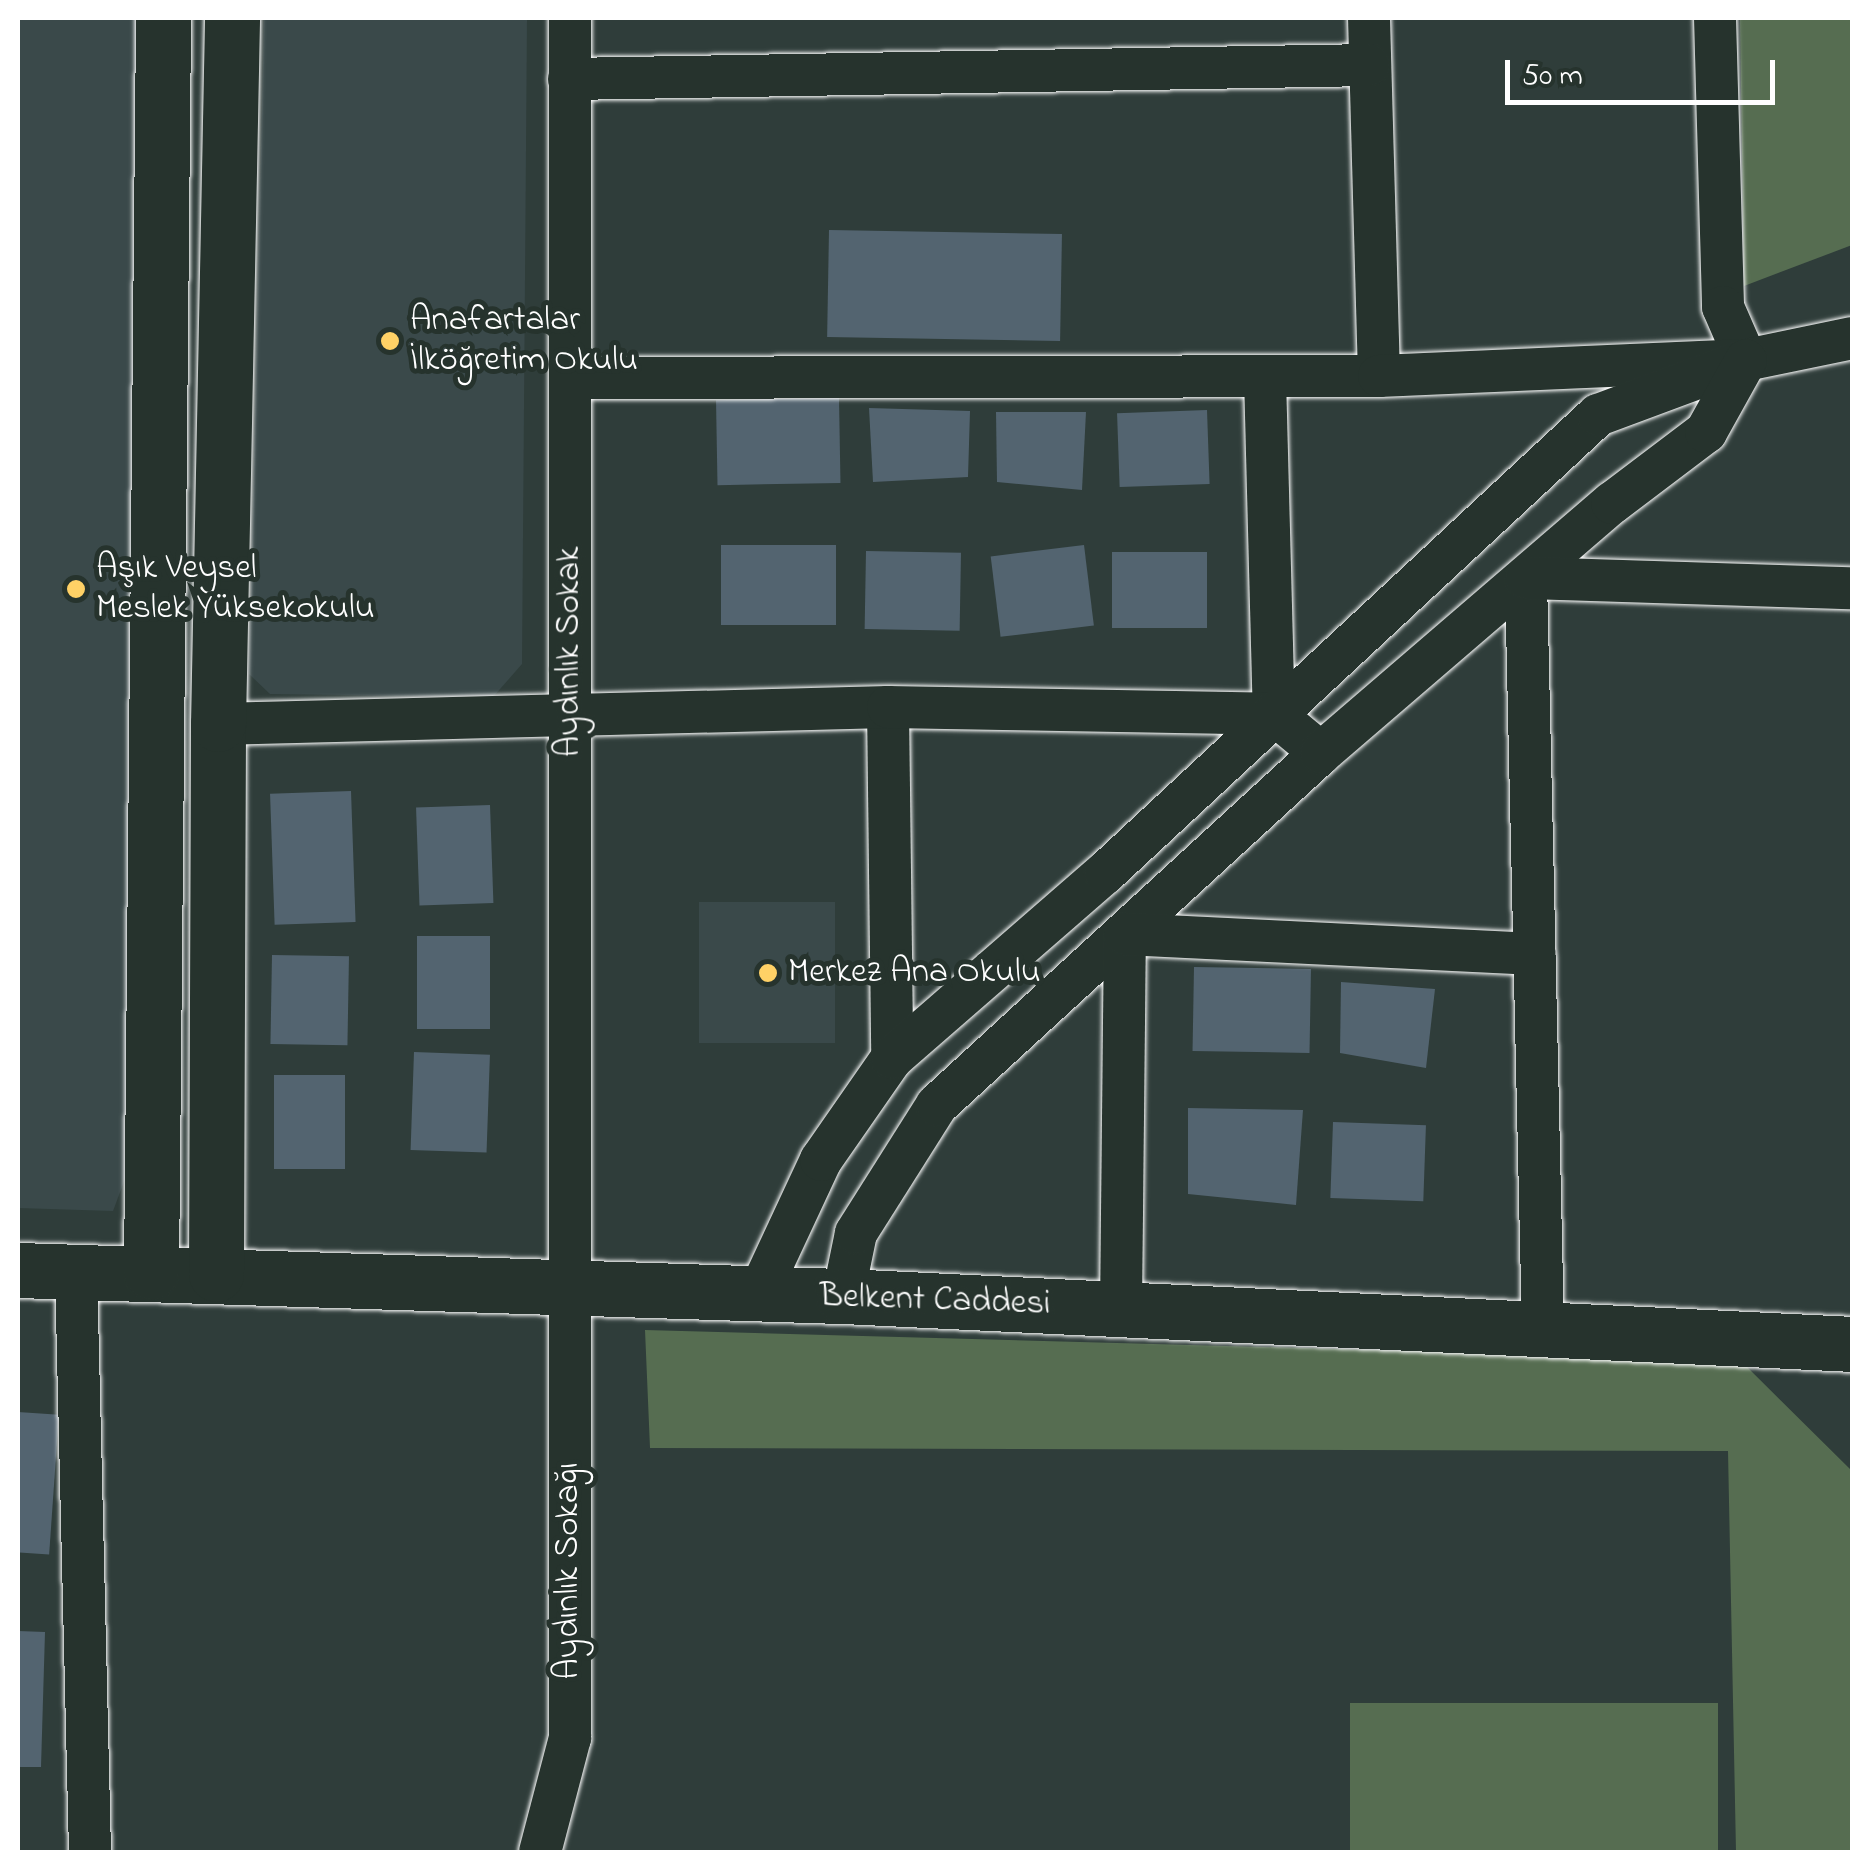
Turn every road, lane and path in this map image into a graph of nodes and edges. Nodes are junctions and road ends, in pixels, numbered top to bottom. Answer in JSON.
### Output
{"nodes":[{"id":1,"x":163,"y":18,"type":"edge"},
{"id":2,"x":232,"y":18,"type":"edge"},
{"id":3,"x":570,"y":18,"type":"edge"},
{"id":4,"x":1368,"y":18,"type":"edge"},
{"id":5,"x":1715,"y":18,"type":"edge"},
{"id":6,"x":1370,"y":65,"type":"junction"},
{"id":7,"x":569,"y":79,"type":"junction"},
{"id":8,"x":1852,"y":338,"type":"edge"},
{"id":9,"x":1746,"y":360,"type":"junction"},
{"id":10,"x":1379,"y":376,"type":"junction"},
{"id":11,"x":571,"y":378,"type":"junction"},
{"id":12,"x":1264,"y":378,"type":"junction"},
{"id":13,"x":1526,"y":578,"type":"junction"},
{"id":14,"x":1852,"y":588,"type":"edge"},
{"id":15,"x":888,"y":708,"type":"junction"},
{"id":16,"x":1274,"y":714,"type":"junction"},
{"id":17,"x":570,"y":716,"type":"junction"},
{"id":18,"x":218,"y":724,"type":"junction"},
{"id":19,"x":1321,"y":753,"type":"junction"},
{"id":20,"x":1125,"y":934,"type":"junction"},
{"id":21,"x":1535,"y":954,"type":"junction"},
{"id":22,"x":892,"y":1058,"type":"junction"},
{"id":23,"x":18,"y":1270,"type":"edge"},
{"id":24,"x":76,"y":1271,"type":"junction"},
{"id":25,"x":151,"y":1272,"type":"junction"},
{"id":26,"x":216,"y":1274,"type":"junction"},
{"id":27,"x":568,"y":1286,"type":"junction"},
{"id":28,"x":758,"y":1295,"type":"junction"},
{"id":29,"x":843,"y":1296,"type":"junction"},
{"id":30,"x":1121,"y":1309,"type":"junction"},
{"id":31,"x":1543,"y":1329,"type":"junction"},
{"id":32,"x":1852,"y":1344,"type":"edge"},
{"id":33,"x":90,"y":1852,"type":"edge"},
{"id":34,"x":540,"y":1852,"type":"edge"}],
"edges":[{"from":1,"to":25,"type":"street"},
{"from":2,"to":18,"type":"street"},
{"from":3,"to":7,"type":"street","name":"Aydınlık Sokak"},
{"from":4,"to":6,"type":"street"},
{"from":5,"to":9,"type":"street"},
{"from":6,"to":7,"type":"street"},
{"from":6,"to":10,"type":"street"},
{"from":7,"to":11,"type":"street","name":"Aydınlık Sokak"},
{"from":8,"to":9,"type":"street"},
{"from":9,"to":10,"type":"street"},
{"from":9,"to":13,"type":"street"},
{"from":9,"to":16,"type":"street"},
{"from":10,"to":12,"type":"street"},
{"from":11,"to":12,"type":"street"},
{"from":11,"to":17,"type":"street","name":"Aydınlık Sokak"},
{"from":12,"to":16,"type":"street"},
{"from":13,"to":14,"type":"street"},
{"from":13,"to":19,"type":"street"},
{"from":13,"to":21,"type":"street"},
{"from":15,"to":16,"type":"street"},
{"from":15,"to":17,"type":"street"},
{"from":15,"to":22,"type":"street"},
{"from":16,"to":19,"type":"street"},
{"from":16,"to":22,"type":"street"},
{"from":17,"to":18,"type":"street"},
{"from":17,"to":27,"type":"street","name":"Aydınlık Sokak"},
{"from":18,"to":26,"type":"street"},
{"from":19,"to":20,"type":"street"},
{"from":20,"to":21,"type":"street"},
{"from":20,"to":29,"type":"street"},
{"from":20,"to":30,"type":"street"},
{"from":21,"to":31,"type":"street"},
{"from":22,"to":28,"type":"street"},
{"from":23,"to":24,"type":"street","name":"Belkent Caddesi"},
{"from":24,"to":25,"type":"street","name":"Belkent Caddesi"},
{"from":24,"to":33,"type":"street"},
{"from":25,"to":26,"type":"street","name":"Belkent Caddesi"},
{"from":26,"to":27,"type":"street","name":"Belkent Caddesi"},
{"from":27,"to":28,"type":"street","name":"Belkent Caddesi"},
{"from":27,"to":34,"type":"street","name":"Aydınlık Sokağı"},
{"from":28,"to":29,"type":"street","name":"Belkent Caddesi"},
{"from":29,"to":30,"type":"street","name":"Belkent Caddesi"},
{"from":30,"to":31,"type":"street","name":"Belkent Caddesi"},
{"from":31,"to":32,"type":"street","name":"Belkent Caddesi"}]}
